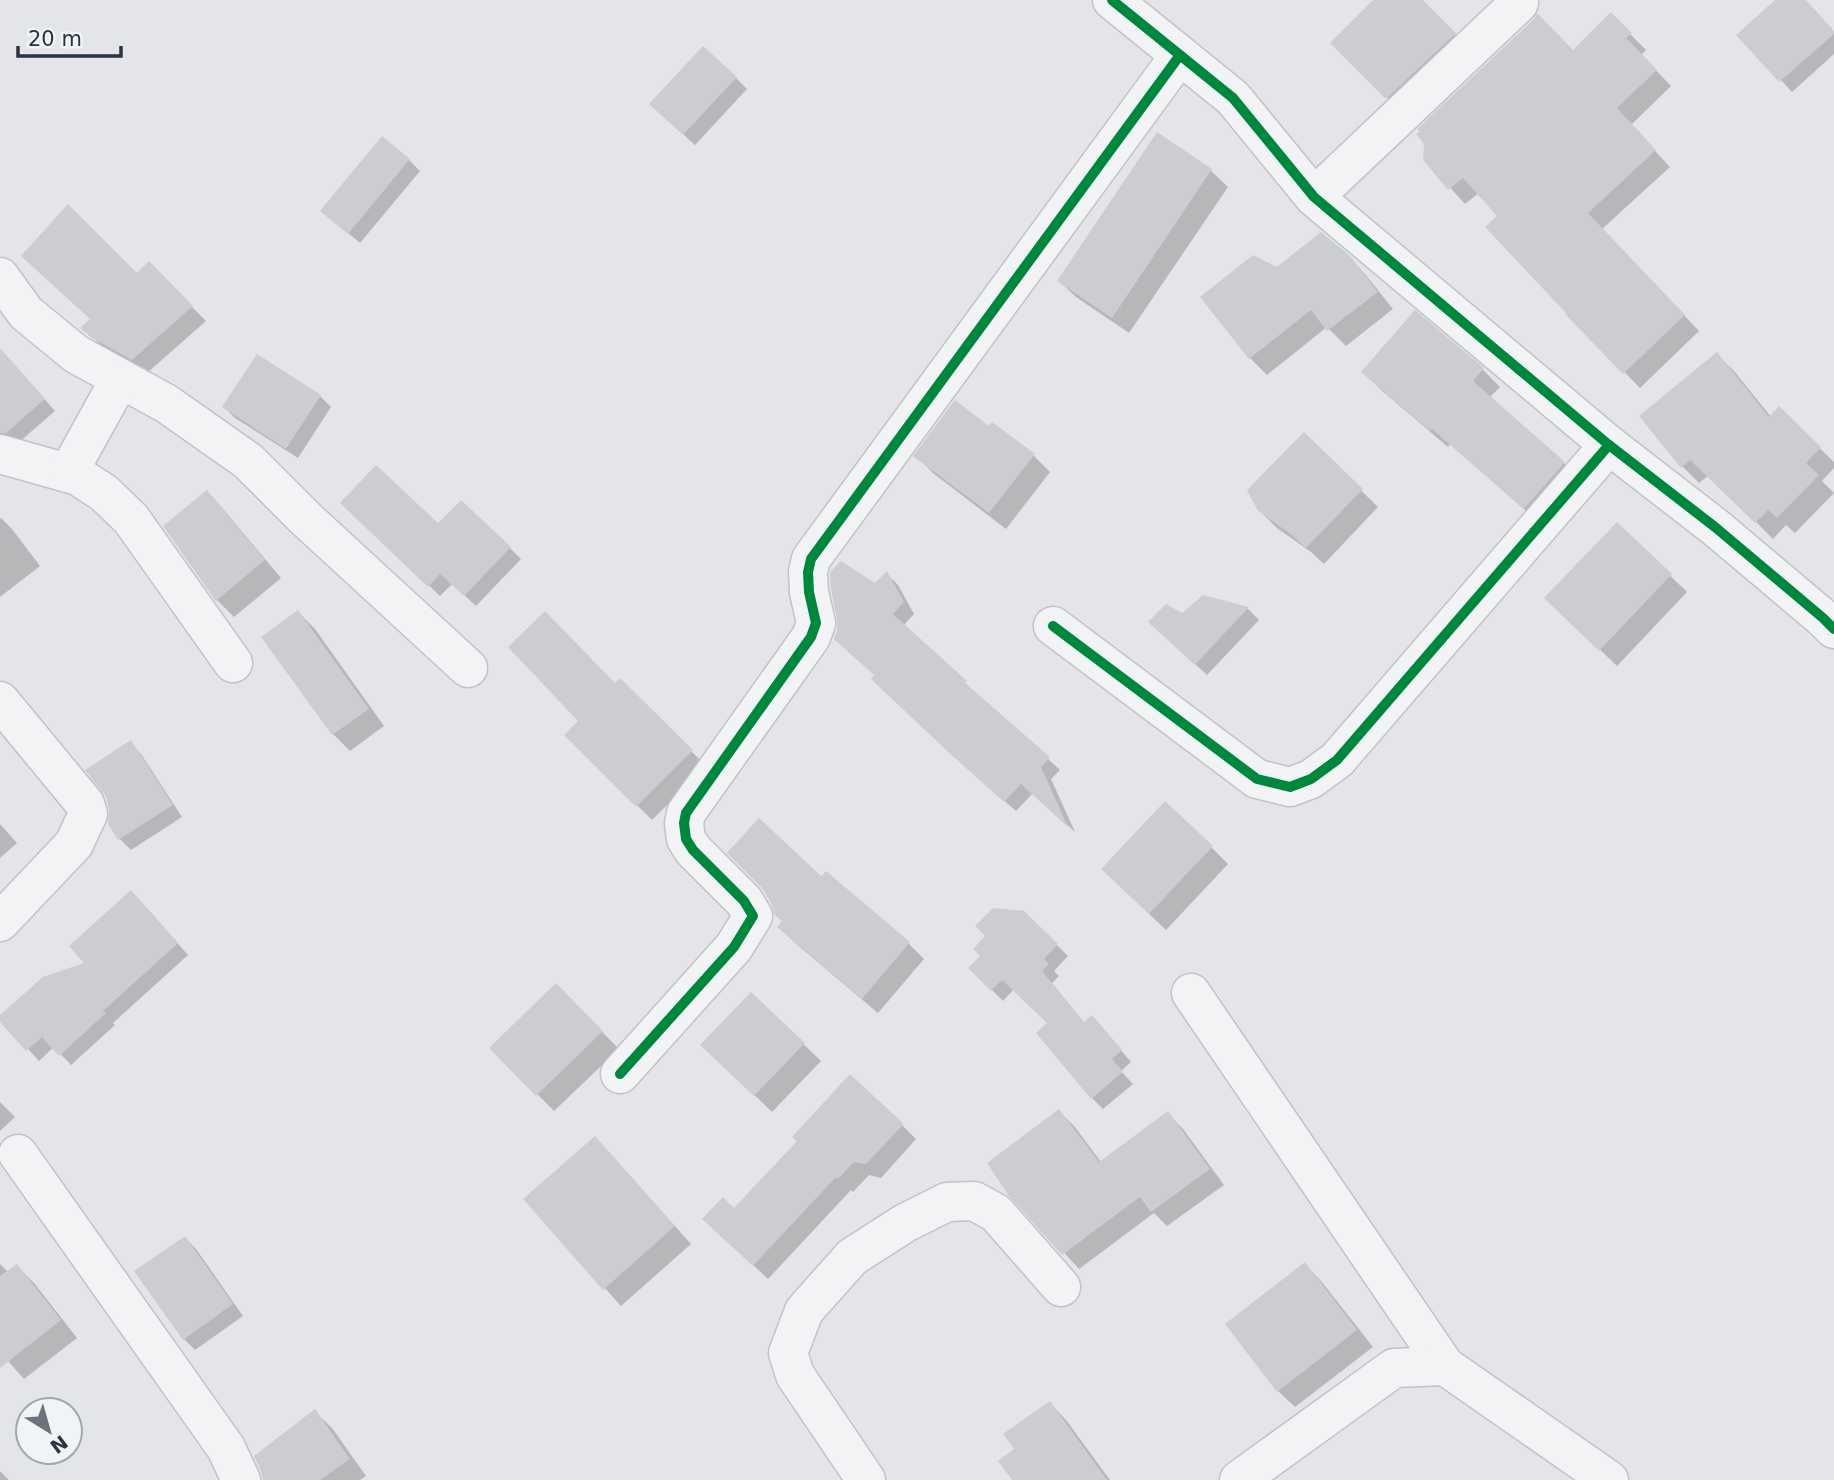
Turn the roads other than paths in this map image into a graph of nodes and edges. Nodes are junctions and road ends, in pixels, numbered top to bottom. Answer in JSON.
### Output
{"nodes":[{"id":1,"x":1112,"y":0,"type":"edge"},
{"id":2,"x":1518,"y":0,"type":"edge"},
{"id":3,"x":1180,"y":55,"type":"junction"},
{"id":4,"x":1314,"y":197,"type":"junction"},
{"id":5,"x":0,"y":277,"type":"edge"},
{"id":6,"x":120,"y":379,"type":"junction"},
{"id":7,"x":1609,"y":445,"type":"junction"},
{"id":8,"x":0,"y":454,"type":"edge"},
{"id":9,"x":68,"y":473,"type":"junction"},
{"id":10,"x":1053,"y":626,"type":"dead end"},
{"id":11,"x":1834,"y":629,"type":"edge"},
{"id":12,"x":233,"y":663,"type":"dead end"},
{"id":13,"x":468,"y":668,"type":"dead end"},
{"id":14,"x":0,"y":701,"type":"edge"},
{"id":15,"x":0,"y":922,"type":"edge"},
{"id":16,"x":1191,"y":993,"type":"dead end"},
{"id":17,"x":620,"y":1074,"type":"dead end"},
{"id":18,"x":18,"y":1154,"type":"dead end"},
{"id":19,"x":1061,"y":1287,"type":"dead end"},
{"id":20,"x":1445,"y":1366,"type":"junction"},
{"id":21,"x":241,"y":1480,"type":"edge"},
{"id":22,"x":866,"y":1480,"type":"edge"},
{"id":23,"x":1239,"y":1480,"type":"edge"},
{"id":24,"x":1609,"y":1480,"type":"edge"}],
"edges":[{"from":1,"to":3,"type":"street"},
{"from":2,"to":4,"type":"street"},
{"from":3,"to":4,"type":"street"},
{"from":3,"to":17,"type":"street"},
{"from":4,"to":7,"type":"street"},
{"from":5,"to":6,"type":"street"},
{"from":6,"to":9,"type":"street"},
{"from":6,"to":13,"type":"street"},
{"from":7,"to":10,"type":"street"},
{"from":7,"to":11,"type":"street"},
{"from":8,"to":9,"type":"street"},
{"from":9,"to":12,"type":"street"},
{"from":14,"to":15,"type":"street"},
{"from":16,"to":20,"type":"street"},
{"from":18,"to":21,"type":"street"},
{"from":19,"to":22,"type":"street"},
{"from":20,"to":23,"type":"street"},
{"from":20,"to":24,"type":"street"}]}
